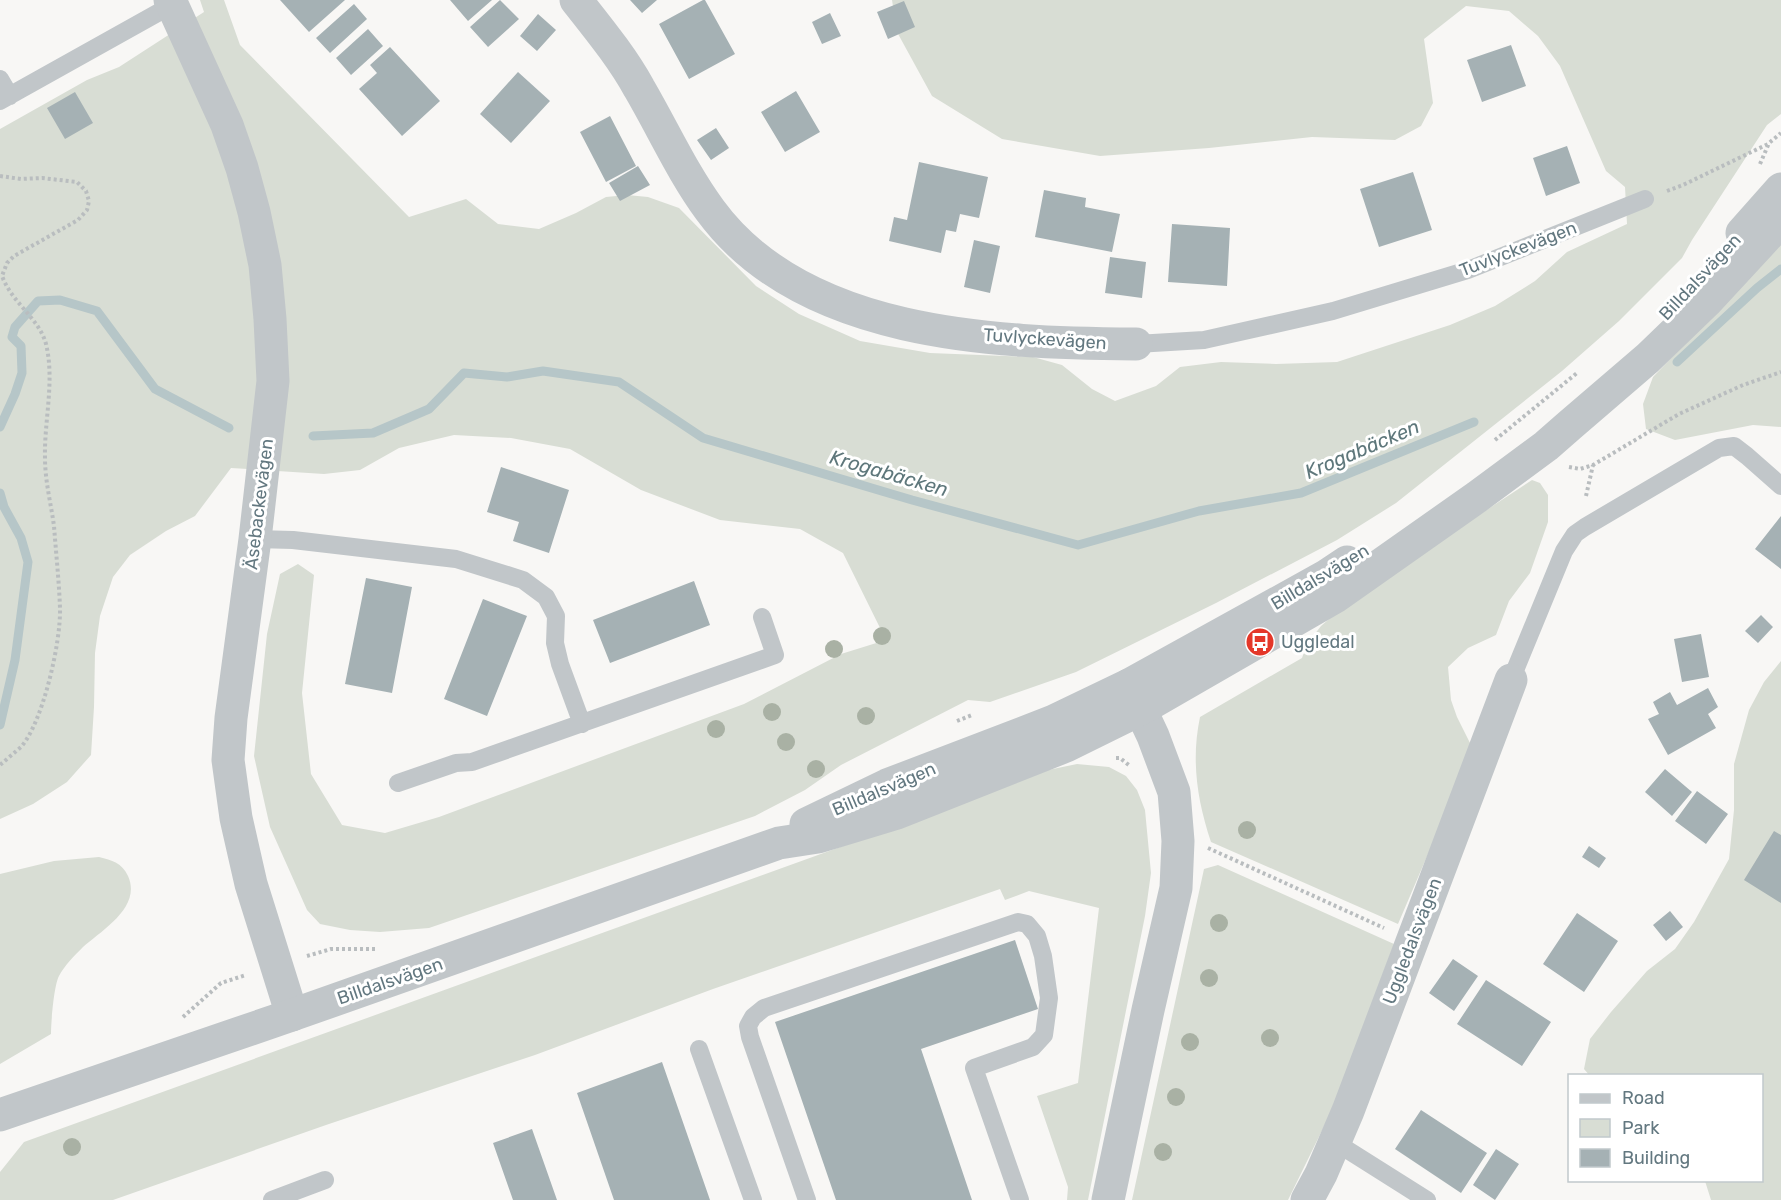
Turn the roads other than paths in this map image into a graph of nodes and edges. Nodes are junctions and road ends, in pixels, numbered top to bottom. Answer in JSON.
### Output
{"nodes":[{"id":1,"x":171,"y":2,"type":"edge"},
{"id":2,"x":582,"y":2,"type":"edge"},
{"id":3,"x":0,"y":79,"type":"edge"},
{"id":4,"x":5,"y":99,"type":"edge"},
{"id":5,"x":1769,"y":180,"type":"edge"},
{"id":6,"x":1645,"y":199,"type":"road end"},
{"id":7,"x":1781,"y":221,"type":"edge"},
{"id":8,"x":1136,"y":344,"type":"joint"},
{"id":9,"x":1781,"y":486,"type":"edge"},
{"id":10,"x":255,"y":539,"type":"junction"},
{"id":11,"x":762,"y":617,"type":"dead end"},
{"id":12,"x":1511,"y":680,"type":"joint"},
{"id":13,"x":1135,"y":697,"type":"junction"},
{"id":14,"x":582,"y":724,"type":"junction"},
{"id":15,"x":398,"y":783,"type":"dead end"},
{"id":16,"x":292,"y":1016,"type":"junction"},
{"id":17,"x":699,"y":1049,"type":"dead end"},
{"id":18,"x":0,"y":1115,"type":"edge"},
{"id":19,"x":1335,"y":1142,"type":"junction"},
{"id":20,"x":325,"y":1180,"type":"dead end"},
{"id":21,"x":272,"y":1200,"type":"edge"},
{"id":22,"x":753,"y":1200,"type":"edge"},
{"id":23,"x":807,"y":1200,"type":"edge"},
{"id":24,"x":1020,"y":1200,"type":"edge"},
{"id":25,"x":1108,"y":1200,"type":"edge"},
{"id":26,"x":1307,"y":1200,"type":"edge"},
{"id":27,"x":1427,"y":1200,"type":"edge"}],
"edges":[{"from":1,"to":4,"type":"lane"},
{"from":1,"to":10,"type":"street","name":"Äsebackevägen"},
{"from":2,"to":8,"type":"street","name":"Tuvlyckevägen"},
{"from":3,"to":4,"type":"lane"},
{"from":5,"to":13,"type":"street","name":"Billdalsvägen"},
{"from":6,"to":8,"type":"lane","name":"Tuvlyckevägen"},
{"from":7,"to":13,"type":"street","name":"Billdalsvägen"},
{"from":9,"to":12,"type":"lane"},
{"from":10,"to":14,"type":"lane"},
{"from":10,"to":16,"type":"street","name":"Äsebackevägen"},
{"from":11,"to":14,"type":"lane"},
{"from":12,"to":19,"type":"street","name":"Uggledalsvägen"},
{"from":13,"to":16,"type":"street","name":"Billdalsvägen"},
{"from":13,"to":25,"type":"street"},
{"from":14,"to":15,"type":"lane"},
{"from":16,"to":18,"type":"street","name":"Billdalsvägen"},
{"from":17,"to":22,"type":"lane"},
{"from":19,"to":26,"type":"street","name":"Uggledalsvägen"},
{"from":19,"to":27,"type":"lane"},
{"from":20,"to":21,"type":"lane"},
{"from":23,"to":24,"type":"lane"}]}
